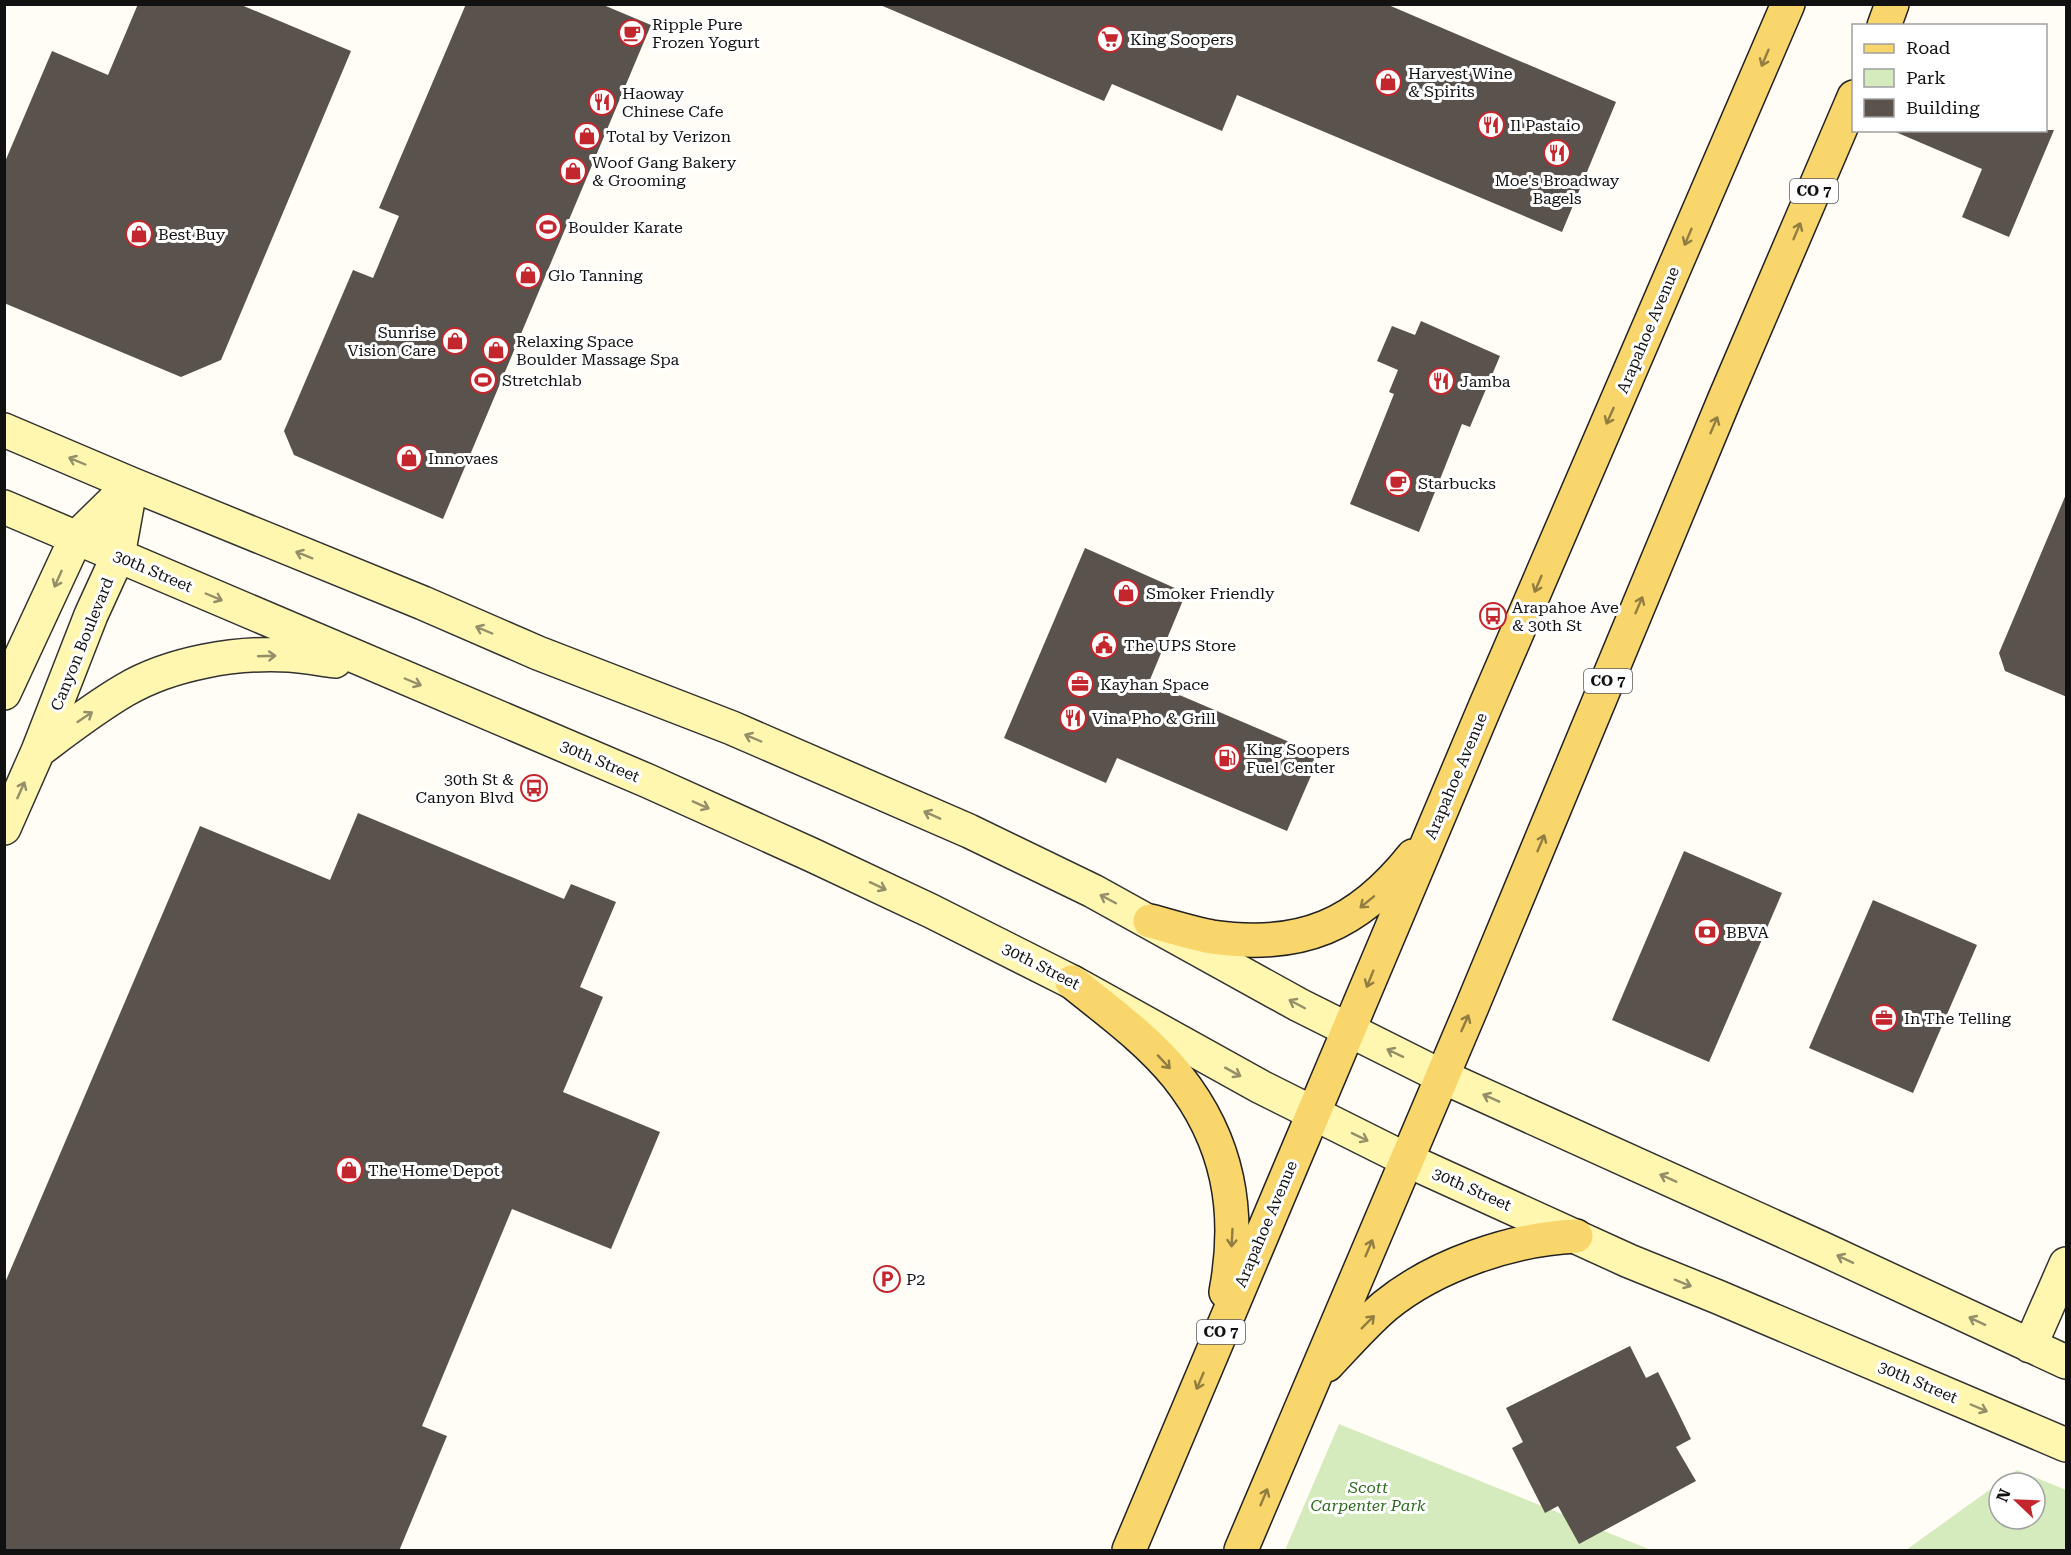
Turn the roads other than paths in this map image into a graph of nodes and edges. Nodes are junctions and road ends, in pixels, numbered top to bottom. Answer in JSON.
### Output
{"nodes":[{"id":1,"x":1788,"y":4,"type":"edge"},
{"id":2,"x":1892,"y":4,"type":"edge"},
{"id":3,"x":1885,"y":24,"type":"edge"},
{"id":4,"x":1852,"y":102,"type":"edge"},
{"id":5,"x":4,"y":430,"type":"edge"},
{"id":6,"x":131,"y":484,"type":"junction"},
{"id":7,"x":4,"y":507,"type":"edge"},
{"id":8,"x":76,"y":538,"type":"junction"},
{"id":9,"x":118,"y":556,"type":"junction"},
{"id":10,"x":378,"y":668,"type":"junction"},
{"id":11,"x":4,"y":693,"type":"edge"},
{"id":12,"x":38,"y":752,"type":"junction"},
{"id":13,"x":4,"y":828,"type":"edge"},
{"id":14,"x":1434,"y":828,"type":"junction"},
{"id":15,"x":1150,"y":921,"type":"junction"},
{"id":16,"x":1072,"y":982,"type":"junction"},
{"id":17,"x":1349,"y":1030,"type":"junction"},
{"id":18,"x":1441,"y":1076,"type":"junction"},
{"id":19,"x":1313,"y":1114,"type":"junction"},
{"id":20,"x":1407,"y":1160,"type":"junction"},
{"id":21,"x":1576,"y":1236,"type":"junction"},
{"id":22,"x":2067,"y":1264,"type":"edge"},
{"id":23,"x":1215,"y":1346,"type":"junction"},
{"id":24,"x":2030,"y":1346,"type":"junction"},
{"id":25,"x":2067,"y":1362,"type":"edge"},
{"id":26,"x":1313,"y":1379,"type":"junction"},
{"id":27,"x":2067,"y":1445,"type":"edge"},
{"id":28,"x":1129,"y":1551,"type":"edge"},
{"id":29,"x":1241,"y":1551,"type":"edge"}],
"edges":[{"from":1,"to":14,"type":"main road","name":"Arapahoe Avenue","number":"CO 7","one_way":true},
{"from":2,"to":3,"type":"main road"},
{"from":18,"to":4,"type":"main road","number":"CO 7","one_way":true},
{"from":6,"to":5,"type":"main road","one_way":true},
{"from":6,"to":8,"type":"main road"},
{"from":6,"to":9,"type":"main road","name":"Canyon Boulevard"},
{"from":15,"to":6,"type":"main road","one_way":true},
{"from":7,"to":8,"type":"main road","name":"30th Street"},
{"from":8,"to":9,"type":"main road","name":"30th Street"},
{"from":8,"to":11,"type":"main road","one_way":true},
{"from":9,"to":10,"type":"main road","name":"30th Street","one_way":true},
{"from":9,"to":12,"type":"main road","name":"Canyon Boulevard"},
{"from":12,"to":10,"type":"main road","one_way":true},
{"from":10,"to":16,"type":"main road","name":"30th Street","one_way":true},
{"from":13,"to":12,"type":"main road","name":"Canyon Boulevard","one_way":true},
{"from":14,"to":15,"type":"main road","one_way":true},
{"from":14,"to":17,"type":"main road","name":"Arapahoe Avenue","number":"CO 7","one_way":true},
{"from":17,"to":15,"type":"main road","one_way":true},
{"from":16,"to":19,"type":"main road","name":"30th Street","one_way":true},
{"from":16,"to":23,"type":"main road","one_way":true},
{"from":18,"to":17,"type":"main road","one_way":true},
{"from":17,"to":19,"type":"main road","name":"Arapahoe Avenue","number":"CO 7"},
{"from":18,"to":20,"type":"main road","number":"CO 7"},
{"from":24,"to":18,"type":"main road","one_way":true},
{"from":19,"to":20,"type":"main road","name":"30th Street","one_way":true},
{"from":19,"to":23,"type":"main road","name":"Arapahoe Avenue","number":"CO 7"},
{"from":20,"to":21,"type":"main road","name":"30th Street"},
{"from":26,"to":20,"type":"main road","number":"CO 7","one_way":true},
{"from":26,"to":21,"type":"main road","one_way":true},
{"from":21,"to":27,"type":"main road","name":"30th Street","one_way":true},
{"from":22,"to":24,"type":"main road"},
{"from":23,"to":28,"type":"main road","name":"Arapahoe Avenue","number":"CO 7","one_way":true},
{"from":24,"to":25,"type":"main road"},
{"from":29,"to":26,"type":"main road","number":"CO 7","one_way":true}]}
